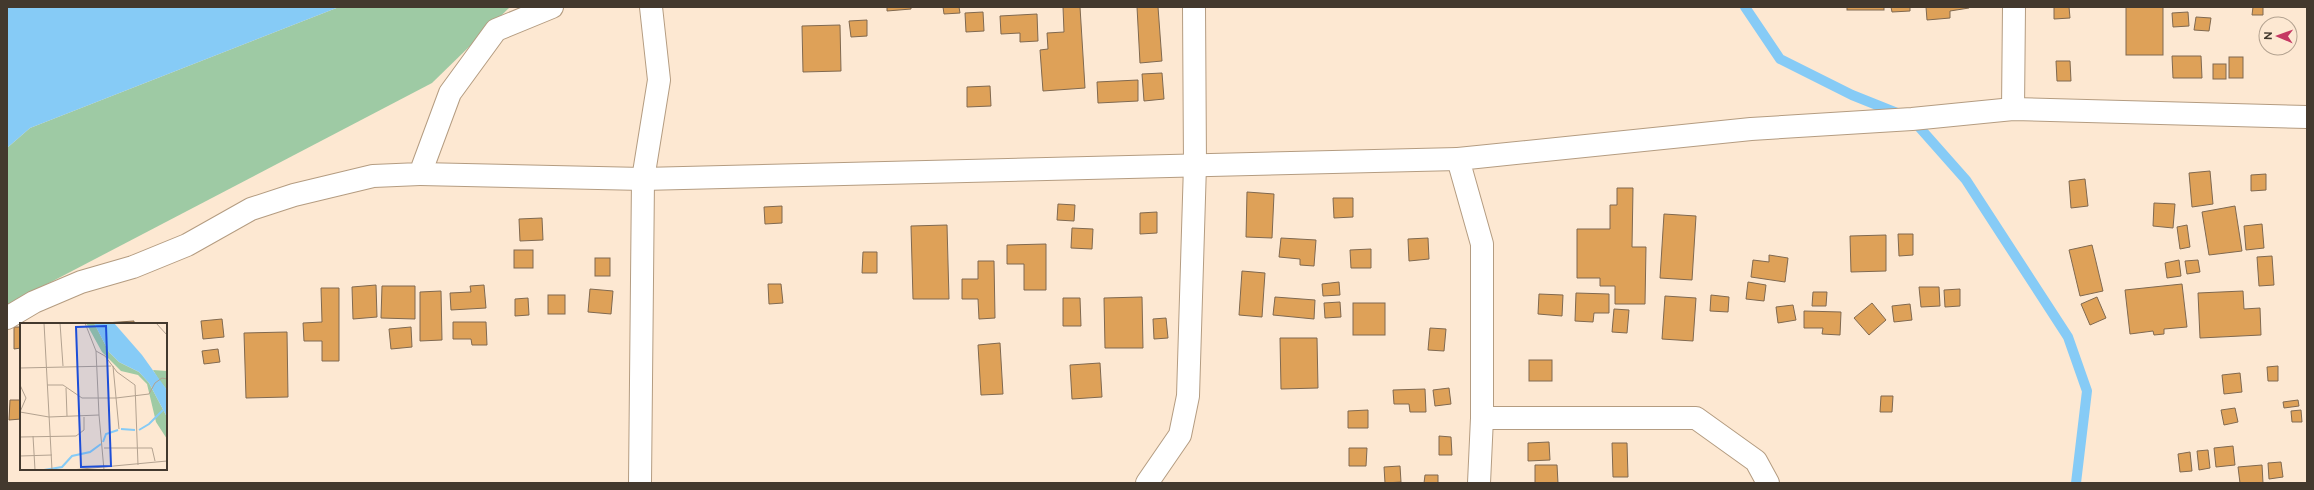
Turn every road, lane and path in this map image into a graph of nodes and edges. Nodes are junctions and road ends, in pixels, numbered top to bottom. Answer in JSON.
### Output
{"nodes":[{"id":1,"x":552,"y":7,"type":"edge"},
{"id":2,"x":651,"y":7,"type":"edge"},
{"id":3,"x":1194,"y":7,"type":"edge"},
{"id":4,"x":2014,"y":7,"type":"edge"},
{"id":5,"x":2014,"y":109,"type":"junction"},
{"id":6,"x":2307,"y":118,"type":"edge"},
{"id":7,"x":1458,"y":159,"type":"junction"},
{"id":8,"x":1195,"y":165,"type":"junction"},
{"id":9,"x":420,"y":174,"type":"junction"},
{"id":10,"x":643,"y":179,"type":"junction"},
{"id":11,"x":7,"y":318,"type":"edge"},
{"id":12,"x":1482,"y":418,"type":"junction"},
{"id":13,"x":640,"y":483,"type":"edge"},
{"id":14,"x":1147,"y":483,"type":"edge"},
{"id":15,"x":1479,"y":483,"type":"edge"},
{"id":16,"x":1768,"y":483,"type":"edge"}],
"edges":[{"from":1,"to":9,"type":"street"},
{"from":2,"to":10,"type":"street"},
{"from":3,"to":8,"type":"street"},
{"from":4,"to":5,"type":"street"},
{"from":5,"to":6,"type":"street"},
{"from":5,"to":7,"type":"street"},
{"from":7,"to":8,"type":"street"},
{"from":7,"to":12,"type":"street"},
{"from":8,"to":10,"type":"street"},
{"from":8,"to":14,"type":"street"},
{"from":9,"to":10,"type":"street"},
{"from":9,"to":11,"type":"street"},
{"from":10,"to":13,"type":"street"},
{"from":12,"to":15,"type":"street"},
{"from":12,"to":16,"type":"street"}]}
